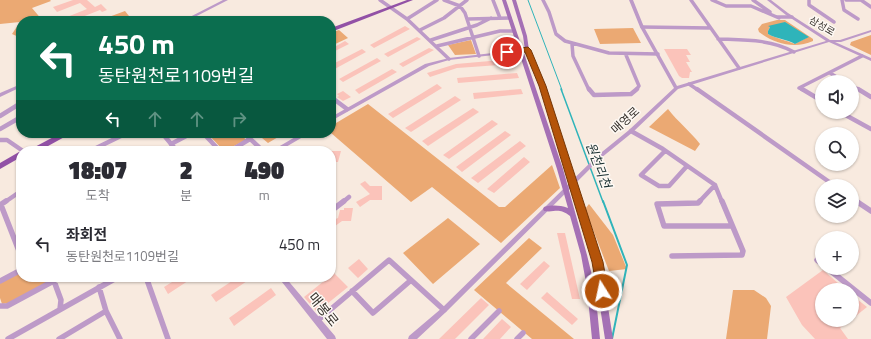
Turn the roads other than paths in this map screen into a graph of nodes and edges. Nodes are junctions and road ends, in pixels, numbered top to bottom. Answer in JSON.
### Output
{"nodes":[{"id":1,"x":226,"y":0,"type":"edge"},
{"id":2,"x":380,"y":0,"type":"edge"},
{"id":3,"x":398,"y":0,"type":"edge"},
{"id":4,"x":411,"y":0,"type":"edge"},
{"id":5,"x":437,"y":0,"type":"edge"},
{"id":6,"x":444,"y":0,"type":"edge"},
{"id":7,"x":467,"y":0,"type":"edge"},
{"id":8,"x":493,"y":0,"type":"edge"},
{"id":9,"x":504,"y":0,"type":"edge"},
{"id":10,"x":508,"y":0,"type":"edge"},
{"id":11,"x":513,"y":0,"type":"edge"},
{"id":12,"x":543,"y":0,"type":"edge"},
{"id":13,"x":631,"y":0,"type":"edge"},
{"id":14,"x":691,"y":0,"type":"edge"},
{"id":15,"x":712,"y":0,"type":"edge"},
{"id":16,"x":753,"y":0,"type":"edge"},
{"id":17,"x":769,"y":0,"type":"edge"},
{"id":18,"x":808,"y":0,"type":"edge"},
{"id":19,"x":842,"y":0,"type":"edge"},
{"id":20,"x":846,"y":0,"type":"edge"},
{"id":21,"x":861,"y":0,"type":"edge"},
{"id":22,"x":388,"y":6,"type":"junction"},
{"id":23,"x":460,"y":6,"type":"junction"},
{"id":24,"x":871,"y":7,"type":"edge"},
{"id":25,"x":194,"y":16,"type":"edge"},
{"id":26,"x":792,"y":17,"type":"junction"},
{"id":27,"x":490,"y":18,"type":"junction"},
{"id":28,"x":500,"y":18,"type":"junction"},
{"id":29,"x":510,"y":18,"type":"junction"},
{"id":30,"x":780,"y":18,"type":"junction"},
{"id":31,"x":407,"y":19,"type":"junction"},
{"id":32,"x":468,"y":19,"type":"junction"},
{"id":33,"x":858,"y":19,"type":"dead end"},
{"id":34,"x":834,"y":22,"type":"dead end"},
{"id":35,"x":336,"y":23,"type":"edge"},
{"id":36,"x":470,"y":27,"type":"junction"},
{"id":37,"x":642,"y":27,"type":"junction"},
{"id":38,"x":336,"y":28,"type":"edge"},
{"id":39,"x":710,"y":28,"type":"junction"},
{"id":40,"x":420,"y":30,"type":"junction"},
{"id":41,"x":514,"y":31,"type":"junction"},
{"id":42,"x":871,"y":31,"type":"edge"},
{"id":43,"x":473,"y":38,"type":"junction"},
{"id":44,"x":718,"y":39,"type":"junction"},
{"id":45,"x":431,"y":40,"type":"junction"},
{"id":46,"x":829,"y":41,"type":"junction"},
{"id":47,"x":572,"y":44,"type":"junction"},
{"id":48,"x":437,"y":46,"type":"junction"},
{"id":49,"x":520,"y":50,"type":"junction"},
{"id":50,"x":528,"y":50,"type":"junction"},
{"id":51,"x":794,"y":52,"type":"junction"},
{"id":52,"x":658,"y":54,"type":"junction"},
{"id":53,"x":626,"y":55,"type":"junction"},
{"id":54,"x":479,"y":56,"type":"junction"},
{"id":55,"x":862,"y":56,"type":"junction"},
{"id":56,"x":449,"y":59,"type":"junction"},
{"id":57,"x":871,"y":60,"type":"edge"},
{"id":58,"x":739,"y":68,"type":"junction"},
{"id":59,"x":830,"y":73,"type":"junction"},
{"id":60,"x":826,"y":75,"type":"edge"},
{"id":61,"x":833,"y":75,"type":"edge"},
{"id":62,"x":815,"y":80,"type":"edge"},
{"id":63,"x":689,"y":84,"type":"junction"},
{"id":64,"x":16,"y":87,"type":"edge"},
{"id":65,"x":676,"y":88,"type":"junction"},
{"id":66,"x":859,"y":90,"type":"edge"},
{"id":67,"x":0,"y":95,"type":"edge"},
{"id":68,"x":815,"y":97,"type":"edge"},
{"id":69,"x":871,"y":97,"type":"edge"},
{"id":70,"x":336,"y":101,"type":"edge"},
{"id":71,"x":16,"y":106,"type":"edge"},
{"id":72,"x":347,"y":109,"type":"junction"},
{"id":73,"x":0,"y":116,"type":"edge"},
{"id":74,"x":336,"y":116,"type":"edge"},
{"id":75,"x":16,"y":119,"type":"edge"},
{"id":76,"x":853,"y":119,"type":"edge"},
{"id":77,"x":0,"y":129,"type":"edge"},
{"id":78,"x":871,"y":129,"type":"edge"},
{"id":79,"x":631,"y":131,"type":"junction"},
{"id":80,"x":50,"y":138,"type":"edge"},
{"id":81,"x":57,"y":138,"type":"edge"},
{"id":82,"x":118,"y":138,"type":"edge"},
{"id":83,"x":166,"y":138,"type":"edge"},
{"id":84,"x":182,"y":138,"type":"edge"},
{"id":85,"x":208,"y":138,"type":"edge"},
{"id":86,"x":297,"y":138,"type":"edge"},
{"id":87,"x":250,"y":139,"type":"joint"},
{"id":88,"x":0,"y":140,"type":"edge"},
{"id":89,"x":171,"y":144,"type":"joint"},
{"id":90,"x":16,"y":146,"type":"edge"},
{"id":91,"x":36,"y":146,"type":"edge"},
{"id":92,"x":42,"y":146,"type":"edge"},
{"id":93,"x":103,"y":146,"type":"edge"},
{"id":94,"x":215,"y":146,"type":"edge"},
{"id":95,"x":238,"y":146,"type":"edge"},
{"id":96,"x":258,"y":146,"type":"edge"},
{"id":97,"x":284,"y":146,"type":"edge"},
{"id":98,"x":665,"y":151,"type":"junction"},
{"id":99,"x":16,"y":157,"type":"edge"},
{"id":100,"x":16,"y":161,"type":"edge"},
{"id":101,"x":0,"y":166,"type":"edge"},
{"id":102,"x":687,"y":166,"type":"junction"},
{"id":103,"x":0,"y":169,"type":"edge"},
{"id":104,"x":825,"y":179,"type":"edge"},
{"id":105,"x":572,"y":183,"type":"junction"},
{"id":106,"x":715,"y":185,"type":"junction"},
{"id":107,"x":565,"y":189,"type":"junction"},
{"id":108,"x":16,"y":194,"type":"edge"},
{"id":109,"x":349,"y":198,"type":"dead end"},
{"id":110,"x":859,"y":203,"type":"edge"},
{"id":111,"x":0,"y":205,"type":"edge"},
{"id":112,"x":336,"y":207,"type":"edge"},
{"id":113,"x":546,"y":209,"type":"junction"},
{"id":114,"x":871,"y":211,"type":"edge"},
{"id":115,"x":573,"y":215,"type":"junction"},
{"id":116,"x":732,"y":226,"type":"junction"},
{"id":117,"x":16,"y":244,"type":"edge"},
{"id":118,"x":672,"y":256,"type":"dead end"},
{"id":119,"x":16,"y":273,"type":"edge"},
{"id":120,"x":836,"y":275,"type":"edge"},
{"id":121,"x":410,"y":280,"type":"junction"},
{"id":122,"x":0,"y":281,"type":"edge"},
{"id":123,"x":52,"y":282,"type":"edge"},
{"id":124,"x":54,"y":282,"type":"edge"},
{"id":125,"x":109,"y":282,"type":"edge"},
{"id":126,"x":148,"y":282,"type":"edge"},
{"id":127,"x":284,"y":282,"type":"edge"},
{"id":128,"x":100,"y":287,"type":"junction"},
{"id":129,"x":352,"y":291,"type":"junction"},
{"id":130,"x":871,"y":303,"type":"edge"},
{"id":131,"x":0,"y":306,"type":"edge"},
{"id":132,"x":60,"y":309,"type":"junction"},
{"id":133,"x":106,"y":310,"type":"junction"},
{"id":134,"x":444,"y":310,"type":"junction"},
{"id":135,"x":499,"y":311,"type":"dead end"},
{"id":136,"x":317,"y":321,"type":"junction"},
{"id":137,"x":523,"y":333,"type":"dead end"},
{"id":138,"x":8,"y":339,"type":"edge"},
{"id":139,"x":60,"y":339,"type":"edge"},
{"id":140,"x":120,"y":339,"type":"edge"},
{"id":141,"x":168,"y":339,"type":"edge"},
{"id":142,"x":332,"y":339,"type":"edge"},
{"id":143,"x":412,"y":339,"type":"edge"},
{"id":144,"x":471,"y":339,"type":"edge"},
{"id":145,"x":517,"y":339,"type":"edge"},
{"id":146,"x":596,"y":339,"type":"edge"},
{"id":147,"x":609,"y":339,"type":"edge"}],
"edges":[{"from":1,"to":25,"type":"street"},
{"from":2,"to":22,"type":"street"},
{"from":3,"to":22,"type":"main road"},
{"from":4,"to":22,"type":"main road"},
{"from":5,"to":31,"type":"street"},
{"from":6,"to":23,"type":"street"},
{"from":7,"to":23,"type":"street"},
{"from":8,"to":28,"type":"street"},
{"from":9,"to":29,"type":"main road"},
{"from":10,"to":49,"type":"main road"},
{"from":11,"to":50,"type":"main road"},
{"from":12,"to":47,"type":"street"},
{"from":13,"to":37,"type":"street"},
{"from":14,"to":39,"type":"street"},
{"from":15,"to":30,"type":"street"},
{"from":16,"to":30,"type":"street"},
{"from":17,"to":26,"type":"street","name":"삼성로"},
{"from":18,"to":34,"type":"street"},
{"from":19,"to":33,"type":"street"},
{"from":20,"to":21,"type":"street"},
{"from":21,"to":24,"type":"street"},
{"from":22,"to":31,"type":"street"},
{"from":22,"to":35,"type":"main road"},
{"from":22,"to":38,"type":"main road"},
{"from":23,"to":32,"type":"street"},
{"from":23,"to":40,"type":"street"},
{"from":26,"to":30,"type":"street"},
{"from":26,"to":46,"type":"street","name":"삼성로"},
{"from":27,"to":28,"type":"street"},
{"from":27,"to":32,"type":"street"},
{"from":27,"to":36,"type":"street"},
{"from":28,"to":29,"type":"street"},
{"from":29,"to":41,"type":"main road"},
{"from":31,"to":40,"type":"street"},
{"from":32,"to":36,"type":"street"},
{"from":36,"to":43,"type":"street"},
{"from":36,"to":45,"type":"street"},
{"from":37,"to":39,"type":"street"},
{"from":37,"to":52,"type":"street"},
{"from":39,"to":44,"type":"street"},
{"from":40,"to":45,"type":"street"},
{"from":41,"to":43,"type":"street"},
{"from":41,"to":49,"type":"main road"},
{"from":42,"to":46,"type":"street","name":"매영로"},
{"from":43,"to":48,"type":"street"},
{"from":43,"to":54,"type":"street"},
{"from":44,"to":51,"type":"street"},
{"from":44,"to":58,"type":"street"},
{"from":45,"to":48,"type":"street"},
{"from":46,"to":51,"type":"street","name":"매영로"},
{"from":46,"to":55,"type":"street","name":"삼성로"},
{"from":47,"to":53,"type":"street"},
{"from":47,"to":53,"type":"street"},
{"from":48,"to":56,"type":"street"},
{"from":49,"to":50,"type":"street"},
{"from":49,"to":54,"type":"street"},
{"from":49,"to":107,"type":"main road"},
{"from":50,"to":105,"type":"main road"},
{"from":51,"to":58,"type":"street","name":"매영로"},
{"from":52,"to":53,"type":"street"},
{"from":52,"to":65,"type":"street"},
{"from":54,"to":56,"type":"street"},
{"from":55,"to":57,"type":"street","name":"삼성로"},
{"from":55,"to":59,"type":"street"},
{"from":56,"to":72,"type":"street"},
{"from":58,"to":63,"type":"street","name":"매영로"},
{"from":59,"to":60,"type":"street"},
{"from":59,"to":61,"type":"street"},
{"from":62,"to":68,"type":"street"},
{"from":63,"to":65,"type":"street","name":"매영로"},
{"from":63,"to":104,"type":"street"},
{"from":64,"to":67,"type":"street"},
{"from":65,"to":79,"type":"street","name":"매영로"},
{"from":66,"to":69,"type":"street"},
{"from":70,"to":72,"type":"street"},
{"from":71,"to":73,"type":"street"},
{"from":72,"to":74,"type":"street"},
{"from":75,"to":77,"type":"street"},
{"from":76,"to":78,"type":"street"},
{"from":79,"to":98,"type":"street"},
{"from":79,"to":105,"type":"street","name":"매영로"},
{"from":80,"to":91,"type":"main road"},
{"from":81,"to":92,"type":"main road"},
{"from":82,"to":93,"type":"street"},
{"from":83,"to":89,"type":"street"},
{"from":84,"to":89,"type":"street"},
{"from":85,"to":94,"type":"street"},
{"from":86,"to":97,"type":"street"},
{"from":87,"to":95,"type":"street"},
{"from":87,"to":96,"type":"street"},
{"from":88,"to":90,"type":"street"},
{"from":98,"to":102,"type":"street"},
{"from":98,"to":102,"type":"street"},
{"from":99,"to":101,"type":"main road"},
{"from":100,"to":103,"type":"main road"},
{"from":102,"to":106,"type":"street"},
{"from":105,"to":107,"type":"street","name":"매영로"},
{"from":105,"to":147,"type":"main road"},
{"from":106,"to":116,"type":"street"},
{"from":106,"to":116,"type":"street"},
{"from":107,"to":113,"type":"street","name":"매영로"},
{"from":107,"to":115,"type":"main road"},
{"from":108,"to":111,"type":"street"},
{"from":109,"to":112,"type":"street"},
{"from":110,"to":114,"type":"street"},
{"from":111,"to":117,"type":"street"},
{"from":113,"to":115,"type":"main road"},
{"from":113,"to":134,"type":"street","name":"매영로"},
{"from":115,"to":146,"type":"main road"},
{"from":116,"to":118,"type":"street"},
{"from":119,"to":122,"type":"street"},
{"from":120,"to":130,"type":"street"},
{"from":121,"to":129,"type":"street"},
{"from":121,"to":129,"type":"street"},
{"from":121,"to":134,"type":"street"},
{"from":123,"to":131,"type":"street"},
{"from":124,"to":132,"type":"street"},
{"from":125,"to":128,"type":"street"},
{"from":126,"to":141,"type":"street"},
{"from":127,"to":136,"type":"street","name":"매봉로"},
{"from":128,"to":132,"type":"street"},
{"from":128,"to":133,"type":"street"},
{"from":129,"to":136,"type":"street"},
{"from":132,"to":138,"type":"street"},
{"from":133,"to":139,"type":"street"},
{"from":133,"to":140,"type":"street"},
{"from":134,"to":143,"type":"street","name":"매영로"},
{"from":135,"to":144,"type":"street"},
{"from":136,"to":142,"type":"street","name":"매봉로"},
{"from":137,"to":145,"type":"street"}]}
